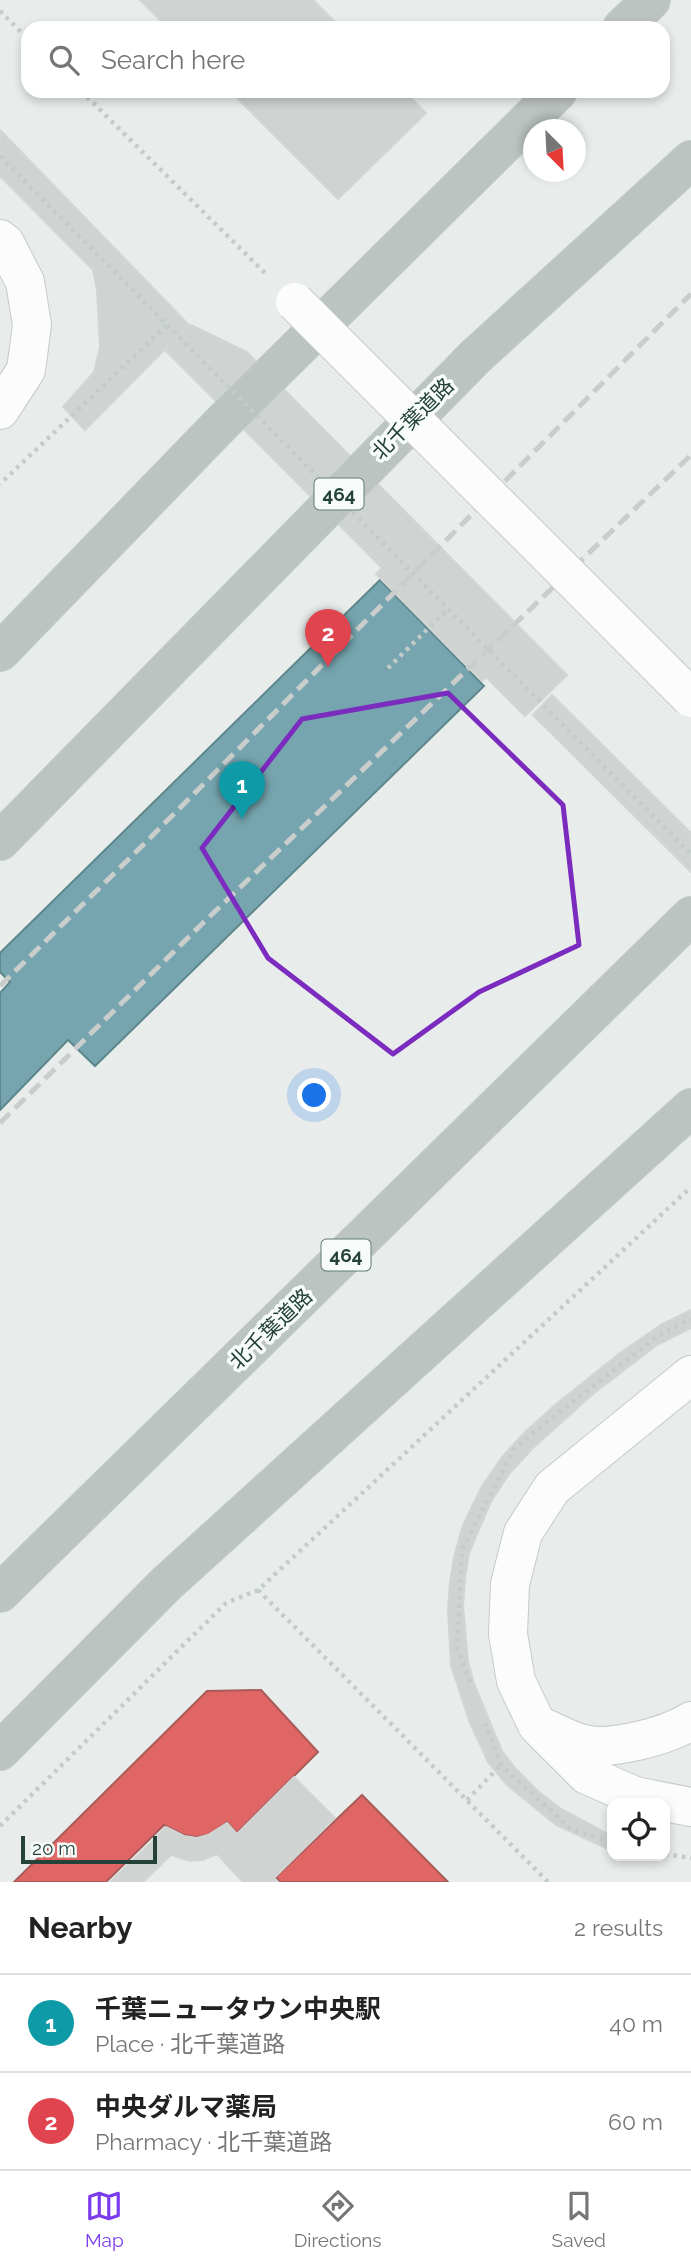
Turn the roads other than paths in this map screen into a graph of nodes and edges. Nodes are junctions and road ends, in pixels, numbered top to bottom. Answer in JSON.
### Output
{"nodes":[{"id":1,"x":651,"y":0,"type":"edge"},
{"id":2,"x":629,"y":21,"type":"edge"},
{"id":3,"x":551,"y":98,"type":"edge"},
{"id":4,"x":691,"y":160,"type":"edge"},
{"id":5,"x":0,"y":239,"type":"edge"},
{"id":6,"x":295,"y":302,"type":"road end"},
{"id":7,"x":0,"y":410,"type":"edge"},
{"id":8,"x":0,"y":652,"type":"edge"},
{"id":9,"x":691,"y":698,"type":"edge"},
{"id":10,"x":0,"y":841,"type":"edge"},
{"id":11,"x":691,"y":916,"type":"edge"},
{"id":12,"x":691,"y":1108,"type":"edge"},
{"id":13,"x":691,"y":1376,"type":"edge"},
{"id":14,"x":0,"y":1593,"type":"edge"},
{"id":15,"x":691,"y":1721,"type":"edge"},
{"id":16,"x":537,"y":1725,"type":"junction"},
{"id":17,"x":0,"y":1751,"type":"edge"},
{"id":18,"x":691,"y":1807,"type":"edge"}],
"edges":[{"from":1,"to":2,"type":"highway"},
{"from":3,"to":8,"type":"highway"},
{"from":4,"to":10,"type":"highway","name":"北千葉道路","number":"464"},
{"from":5,"to":7,"type":"street"},
{"from":6,"to":9,"type":"street","bridge":true},
{"from":11,"to":14,"type":"highway","name":"北千葉道路","number":"464"},
{"from":12,"to":17,"type":"highway"},
{"from":13,"to":16,"type":"street"},
{"from":15,"to":16,"type":"street"},
{"from":16,"to":18,"type":"street"}]}
